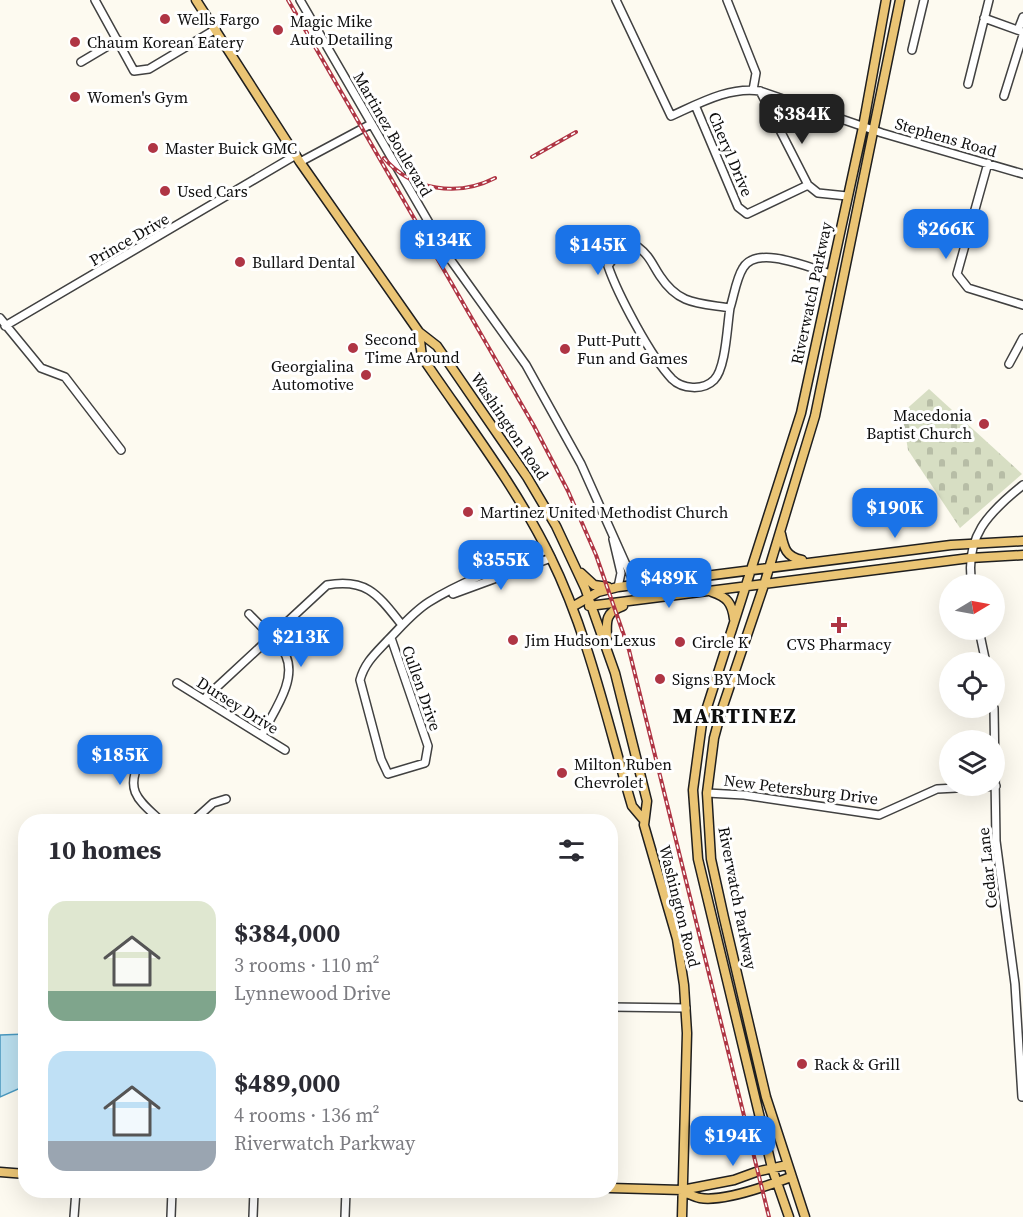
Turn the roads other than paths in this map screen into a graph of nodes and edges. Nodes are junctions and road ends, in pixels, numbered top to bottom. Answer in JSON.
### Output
{"nodes":[{"id":1,"x":95,"y":0,"type":"edge"},
{"id":2,"x":196,"y":0,"type":"edge"},
{"id":3,"x":300,"y":0,"type":"edge"},
{"id":4,"x":616,"y":0,"type":"edge"},
{"id":5,"x":727,"y":0,"type":"edge"},
{"id":6,"x":886,"y":0,"type":"edge"},
{"id":7,"x":900,"y":0,"type":"edge"},
{"id":8,"x":924,"y":0,"type":"edge"},
{"id":9,"x":989,"y":0,"type":"edge"},
{"id":10,"x":1023,"y":17,"type":"edge"},
{"id":11,"x":984,"y":18,"type":"junction"},
{"id":12,"x":216,"y":29,"type":"junction"},
{"id":13,"x":1021,"y":32,"type":"edge"},
{"id":14,"x":118,"y":40,"type":"junction"},
{"id":15,"x":912,"y":50,"type":"dead end"},
{"id":16,"x":81,"y":62,"type":"dead end"},
{"id":17,"x":968,"y":84,"type":"dead end"},
{"id":18,"x":757,"y":90,"type":"junction"},
{"id":19,"x":1004,"y":96,"type":"dead end"},
{"id":20,"x":695,"y":105,"type":"junction"},
{"id":21,"x":371,"y":123,"type":"junction"},
{"id":22,"x":863,"y":127,"type":"junction"},
{"id":23,"x":873,"y":130,"type":"junction"},
{"id":24,"x":298,"y":159,"type":"junction"},
{"id":25,"x":988,"y":163,"type":"junction"},
{"id":26,"x":1023,"y":174,"type":"edge"},
{"id":27,"x":808,"y":185,"type":"junction"},
{"id":28,"x":847,"y":196,"type":"junction"},
{"id":29,"x":831,"y":274,"type":"junction"},
{"id":30,"x":1023,"y":305,"type":"edge"},
{"id":31,"x":730,"y":308,"type":"junction"},
{"id":32,"x":0,"y":318,"type":"edge"},
{"id":33,"x":5,"y":326,"type":"junction"},
{"id":34,"x":418,"y":332,"type":"junction"},
{"id":35,"x":1023,"y":338,"type":"edge"},
{"id":36,"x":1009,"y":364,"type":"dead end"},
{"id":37,"x":121,"y":450,"type":"dead end"},
{"id":38,"x":1023,"y":485,"type":"edge"},
{"id":39,"x":610,"y":528,"type":"junction"},
{"id":40,"x":780,"y":531,"type":"junction"},
{"id":41,"x":1023,"y":542,"type":"edge"},
{"id":42,"x":974,"y":544,"type":"junction"},
{"id":43,"x":549,"y":554,"type":"junction"},
{"id":44,"x":1023,"y":555,"type":"edge"},
{"id":45,"x":970,"y":558,"type":"junction"},
{"id":46,"x":808,"y":561,"type":"junction"},
{"id":47,"x":770,"y":567,"type":"junction"},
{"id":48,"x":576,"y":568,"type":"junction"},
{"id":49,"x":750,"y":570,"type":"junction"},
{"id":50,"x":971,"y":574,"type":"edge"},
{"id":51,"x":642,"y":584,"type":"junction"},
{"id":52,"x":764,"y":585,"type":"junction"},
{"id":53,"x":618,"y":587,"type":"junction"},
{"id":54,"x":744,"y":587,"type":"junction"},
{"id":55,"x":709,"y":591,"type":"junction"},
{"id":56,"x":590,"y":601,"type":"junction"},
{"id":57,"x":632,"y":601,"type":"junction"},
{"id":58,"x":572,"y":607,"type":"junction"},
{"id":59,"x":249,"y":614,"type":"dead end"},
{"id":60,"x":734,"y":622,"type":"junction"},
{"id":61,"x":402,"y":625,"type":"junction"},
{"id":62,"x":269,"y":637,"type":"junction"},
{"id":63,"x":391,"y":638,"type":"junction"},
{"id":64,"x":607,"y":646,"type":"junction"},
{"id":65,"x":177,"y":683,"type":"dead end"},
{"id":66,"x":204,"y":699,"type":"junction"},
{"id":67,"x":705,"y":712,"type":"junction"},
{"id":68,"x":719,"y":717,"type":"junction"},
{"id":69,"x":262,"y":735,"type":"junction"},
{"id":70,"x":285,"y":750,"type":"dead end"},
{"id":71,"x":153,"y":756,"type":"dead end"},
{"id":72,"x":939,"y":789,"type":"edge"},
{"id":73,"x":707,"y":793,"type":"junction"},
{"id":74,"x":996,"y":796,"type":"edge"},
{"id":75,"x":226,"y":799,"type":"dead end"},
{"id":76,"x":154,"y":814,"type":"edge"},
{"id":77,"x":201,"y":814,"type":"edge"},
{"id":78,"x":643,"y":819,"type":"junction"},
{"id":79,"x":618,"y":1007,"type":"edge"},
{"id":80,"x":686,"y":1008,"type":"junction"},
{"id":81,"x":1022,"y":1097,"type":"edge"},
{"id":82,"x":788,"y":1165,"type":"junction"},
{"id":83,"x":772,"y":1168,"type":"junction"},
{"id":84,"x":0,"y":1172,"type":"edge"},
{"id":85,"x":18,"y":1173,"type":"edge"},
{"id":86,"x":791,"y":1177,"type":"junction"},
{"id":87,"x":777,"y":1182,"type":"junction"},
{"id":88,"x":618,"y":1188,"type":"edge"},
{"id":89,"x":682,"y":1190,"type":"junction"},
{"id":90,"x":75,"y":1198,"type":"edge"},
{"id":91,"x":172,"y":1198,"type":"edge"},
{"id":92,"x":254,"y":1198,"type":"edge"},
{"id":93,"x":346,"y":1198,"type":"edge"},
{"id":94,"x":74,"y":1217,"type":"edge"},
{"id":95,"x":171,"y":1217,"type":"edge"},
{"id":96,"x":253,"y":1217,"type":"edge"},
{"id":97,"x":345,"y":1217,"type":"edge"},
{"id":98,"x":682,"y":1217,"type":"edge"},
{"id":99,"x":789,"y":1217,"type":"edge"},
{"id":100,"x":805,"y":1217,"type":"edge"}],
"edges":[{"from":1,"to":14,"type":"street"},
{"from":2,"to":12,"type":"main road","name":"Washington Road"},
{"from":3,"to":21,"type":"street","name":"Martinez Boulevard"},
{"from":4,"to":20,"type":"street"},
{"from":5,"to":18,"type":"street"},
{"from":6,"to":22,"type":"main road","name":"Riverwatch Parkway"},
{"from":7,"to":23,"type":"main road","name":"Riverwatch Parkway"},
{"from":8,"to":15,"type":"street"},
{"from":9,"to":11,"type":"street"},
{"from":10,"to":13,"type":"street"},
{"from":11,"to":13,"type":"street"},
{"from":11,"to":17,"type":"street"},
{"from":12,"to":14,"type":"street"},
{"from":12,"to":24,"type":"main road","name":"Washington Road"},
{"from":13,"to":19,"type":"street"},
{"from":14,"to":16,"type":"street"},
{"from":18,"to":20,"type":"street"},
{"from":18,"to":22,"type":"street","name":"Stephens Road"},
{"from":18,"to":27,"type":"street"},
{"from":20,"to":27,"type":"street","name":"Cheryl Drive"},
{"from":21,"to":24,"type":"street","name":"Prince Drive"},
{"from":21,"to":39,"type":"street","name":"Martinez Boulevard"},
{"from":22,"to":23,"type":"street","name":"Stephens Road"},
{"from":22,"to":28,"type":"main road","name":"Riverwatch Parkway"},
{"from":23,"to":25,"type":"street","name":"Stephens Road"},
{"from":23,"to":40,"type":"main road","name":"Riverwatch Parkway"},
{"from":24,"to":33,"type":"street","name":"Prince Drive"},
{"from":24,"to":34,"type":"main road","name":"Washington Road"},
{"from":25,"to":26,"type":"street","name":"Stephens Road"},
{"from":25,"to":30,"type":"street"},
{"from":27,"to":28,"type":"street"},
{"from":28,"to":29,"type":"main road","name":"Riverwatch Parkway"},
{"from":29,"to":31,"type":"street"},
{"from":29,"to":49,"type":"main road","name":"Riverwatch Parkway"},
{"from":31,"to":31,"type":"street"},
{"from":32,"to":33,"type":"street"},
{"from":33,"to":37,"type":"street"},
{"from":34,"to":43,"type":"main road","name":"Washington Road"},
{"from":34,"to":48,"type":"main road","name":"Washington Road"},
{"from":35,"to":36,"type":"street"},
{"from":38,"to":42,"type":"street"},
{"from":39,"to":51,"type":"street","name":"Martinez Boulevard"},
{"from":39,"to":53,"type":"street","name":"Martinez Boulevard"},
{"from":40,"to":46,"type":"main road"},
{"from":40,"to":47,"type":"main road","name":"Riverwatch Parkway"},
{"from":41,"to":42,"type":"main road"},
{"from":42,"to":45,"type":"street"},
{"from":42,"to":46,"type":"main road"},
{"from":43,"to":58,"type":"main road","name":"Washington Road"},
{"from":43,"to":61,"type":"street"},
{"from":44,"to":45,"type":"main road"},
{"from":45,"to":50,"type":"street"},
{"from":45,"to":52,"type":"main road"},
{"from":46,"to":47,"type":"main road"},
{"from":47,"to":49,"type":"main road"},
{"from":47,"to":52,"type":"main road","name":"Riverwatch Parkway"},
{"from":48,"to":53,"type":"main road"},
{"from":48,"to":56,"type":"main road","name":"Washington Road"},
{"from":49,"to":51,"type":"main road"},
{"from":49,"to":54,"type":"main road","name":"Riverwatch Parkway"},
{"from":51,"to":53,"type":"main road"},
{"from":52,"to":54,"type":"main road"},
{"from":52,"to":68,"type":"main road","name":"Riverwatch Parkway"},
{"from":53,"to":56,"type":"main road"},
{"from":54,"to":55,"type":"main road"},
{"from":54,"to":60,"type":"main road","name":"Riverwatch Parkway"},
{"from":55,"to":57,"type":"main road"},
{"from":55,"to":60,"type":"main road"},
{"from":56,"to":57,"type":"main road"},
{"from":56,"to":58,"type":"main road"},
{"from":56,"to":64,"type":"main road","name":"Washington Road"},
{"from":57,"to":64,"type":"main road"},
{"from":58,"to":78,"type":"main road","name":"Washington Road"},
{"from":59,"to":62,"type":"street"},
{"from":60,"to":67,"type":"main road","name":"Riverwatch Parkway"},
{"from":61,"to":62,"type":"street"},
{"from":61,"to":63,"type":"street"},
{"from":62,"to":66,"type":"street"},
{"from":62,"to":69,"type":"street"},
{"from":63,"to":63,"type":"street","name":"Cullen Drive"},
{"from":64,"to":78,"type":"main road","name":"Washington Road"},
{"from":65,"to":66,"type":"street","name":"Dursey Drive"},
{"from":66,"to":69,"type":"street","name":"Dursey Drive"},
{"from":67,"to":68,"type":"main road"},
{"from":67,"to":83,"type":"main road","name":"Riverwatch Parkway"},
{"from":68,"to":73,"type":"main road","name":"Riverwatch Parkway"},
{"from":69,"to":70,"type":"street","name":"Dursey Drive"},
{"from":71,"to":76,"type":"street"},
{"from":72,"to":73,"type":"street","name":"New Petersburg Drive"},
{"from":73,"to":82,"type":"main road","name":"Riverwatch Parkway"},
{"from":74,"to":81,"type":"street","name":"Cedar Lane"},
{"from":75,"to":77,"type":"street"},
{"from":78,"to":80,"type":"main road","name":"Washington Road"},
{"from":79,"to":80,"type":"street"},
{"from":80,"to":89,"type":"main road","name":"Washington Road"},
{"from":82,"to":83,"type":"main road"},
{"from":82,"to":86,"type":"main road","name":"Riverwatch Parkway"},
{"from":83,"to":87,"type":"main road","name":"Riverwatch Parkway"},
{"from":83,"to":89,"type":"main road"},
{"from":84,"to":85,"type":"main road"},
{"from":86,"to":87,"type":"main road"},
{"from":86,"to":100,"type":"main road","name":"Riverwatch Parkway"},
{"from":87,"to":89,"type":"main road"},
{"from":87,"to":99,"type":"main road","name":"Riverwatch Parkway"},
{"from":88,"to":89,"type":"main road"},
{"from":89,"to":98,"type":"main road","name":"Washington Road"},
{"from":90,"to":94,"type":"street"},
{"from":91,"to":95,"type":"street"},
{"from":92,"to":96,"type":"street"},
{"from":93,"to":97,"type":"street"}]}
